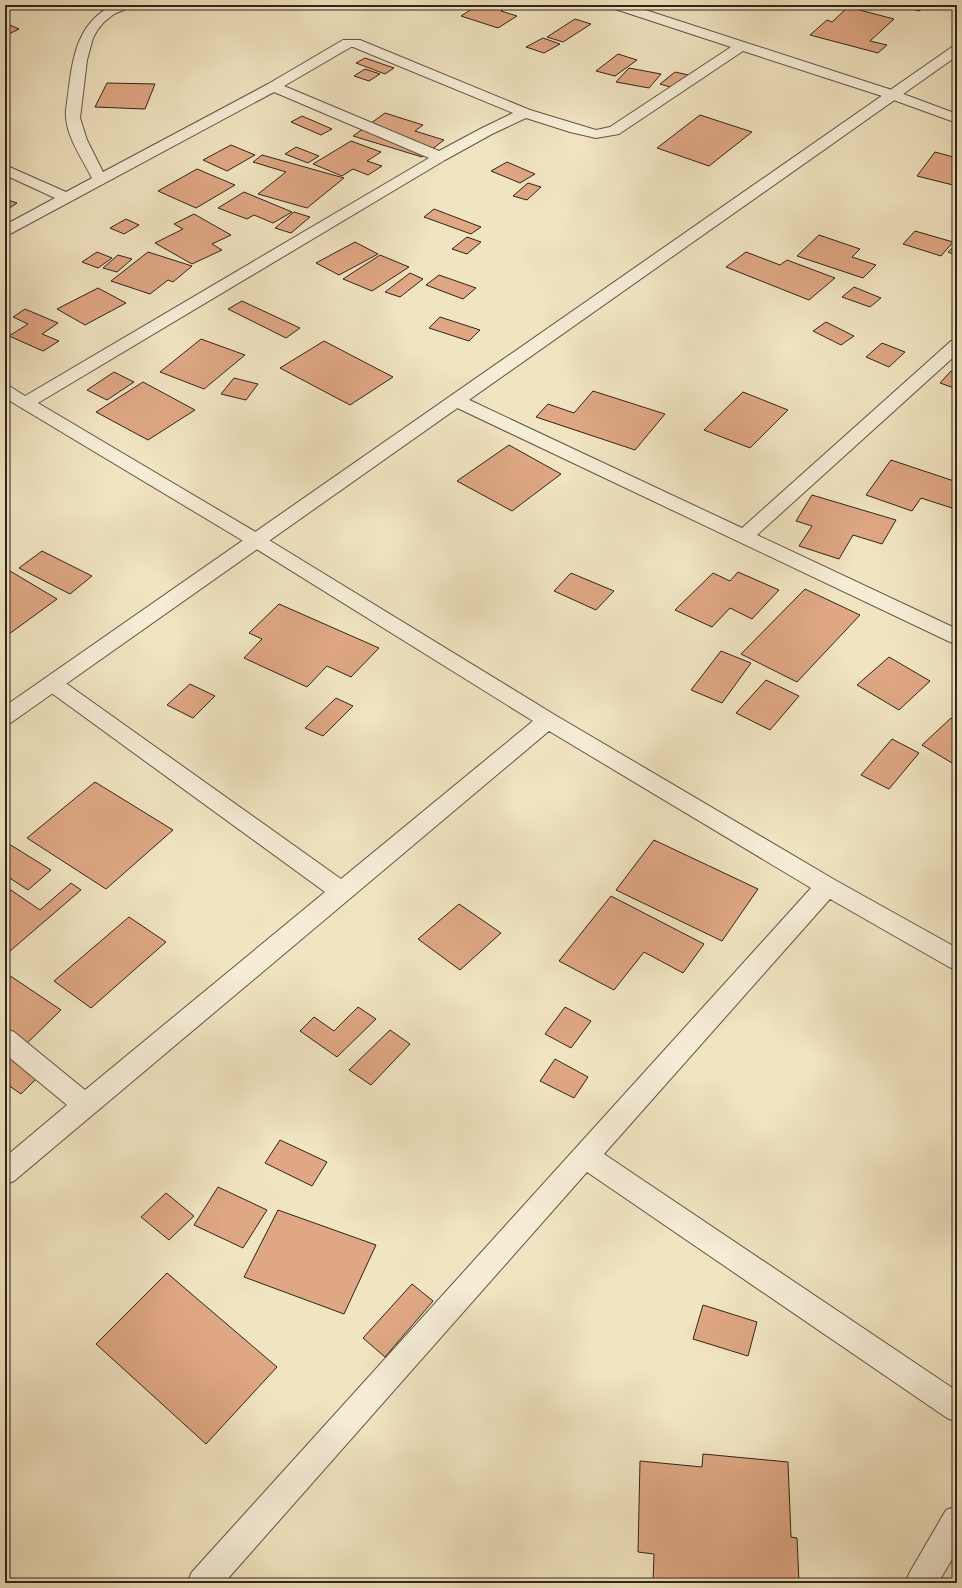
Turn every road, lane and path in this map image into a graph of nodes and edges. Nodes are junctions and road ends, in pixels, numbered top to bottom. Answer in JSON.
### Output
{"nodes":[{"id":1,"x":123,"y":5,"type":"edge"},
{"id":2,"x":617,"y":5,"type":"edge"},
{"id":3,"x":741,"y":46,"type":"junction"},
{"id":4,"x":957,"y":50,"type":"edge"},
{"id":5,"x":273,"y":87,"type":"junction"},
{"id":6,"x":893,"y":95,"type":"junction"},
{"id":7,"x":525,"y":113,"type":"junction"},
{"id":8,"x":957,"y":119,"type":"edge"},
{"id":9,"x":440,"y":157,"type":"junction"},
{"id":10,"x":5,"y":169,"type":"edge"},
{"id":11,"x":100,"y":180,"type":"junction"},
{"id":12,"x":67,"y":198,"type":"junction"},
{"id":13,"x":5,"y":231,"type":"edge"},
{"id":14,"x":957,"y":345,"type":"edge"},
{"id":15,"x":5,"y":391,"type":"edge"},
{"id":16,"x":457,"y":401,"type":"junction"},
{"id":17,"x":25,"y":403,"type":"junction"},
{"id":18,"x":744,"y":537,"type":"junction"},
{"id":19,"x":257,"y":541,"type":"junction"},
{"id":20,"x":957,"y":637,"type":"edge"},
{"id":21,"x":53,"y":684,"type":"junction"},
{"id":22,"x":5,"y":717,"type":"edge"},
{"id":23,"x":548,"y":720,"type":"junction"},
{"id":24,"x":827,"y":886,"type":"junction"},
{"id":25,"x":341,"y":891,"type":"junction"},
{"id":26,"x":957,"y":960,"type":"edge"},
{"id":27,"x":5,"y":1039,"type":"edge"},
{"id":28,"x":84,"y":1105,"type":"junction"},
{"id":29,"x":585,"y":1156,"type":"junction"},
{"id":30,"x":5,"y":1173,"type":"edge"},
{"id":31,"x":957,"y":1408,"type":"edge"},
{"id":32,"x":957,"y":1521,"type":"edge"},
{"id":33,"x":203,"y":1583,"type":"edge"},
{"id":34,"x":921,"y":1583,"type":"edge"}],
"edges":[{"from":1,"to":11,"type":"street"},
{"from":2,"to":3,"type":"street"},
{"from":3,"to":6,"type":"street"},
{"from":3,"to":7,"type":"street"},
{"from":4,"to":6,"type":"street"},
{"from":5,"to":7,"type":"street"},
{"from":5,"to":9,"type":"street"},
{"from":5,"to":11,"type":"street"},
{"from":6,"to":8,"type":"street"},
{"from":6,"to":16,"type":"street"},
{"from":7,"to":9,"type":"street"},
{"from":9,"to":17,"type":"street"},
{"from":10,"to":12,"type":"street"},
{"from":11,"to":12,"type":"street"},
{"from":12,"to":13,"type":"street"},
{"from":14,"to":18,"type":"street"},
{"from":15,"to":17,"type":"street"},
{"from":16,"to":18,"type":"street"},
{"from":16,"to":19,"type":"street"},
{"from":17,"to":19,"type":"street"},
{"from":18,"to":20,"type":"street"},
{"from":19,"to":21,"type":"street"},
{"from":19,"to":23,"type":"street"},
{"from":21,"to":22,"type":"street"},
{"from":21,"to":25,"type":"street"},
{"from":23,"to":24,"type":"street"},
{"from":23,"to":25,"type":"street"},
{"from":24,"to":26,"type":"street"},
{"from":24,"to":29,"type":"street"},
{"from":25,"to":28,"type":"street"},
{"from":27,"to":28,"type":"street"},
{"from":28,"to":30,"type":"street"},
{"from":29,"to":31,"type":"street"},
{"from":29,"to":33,"type":"street"},
{"from":32,"to":34,"type":"street"}]}
